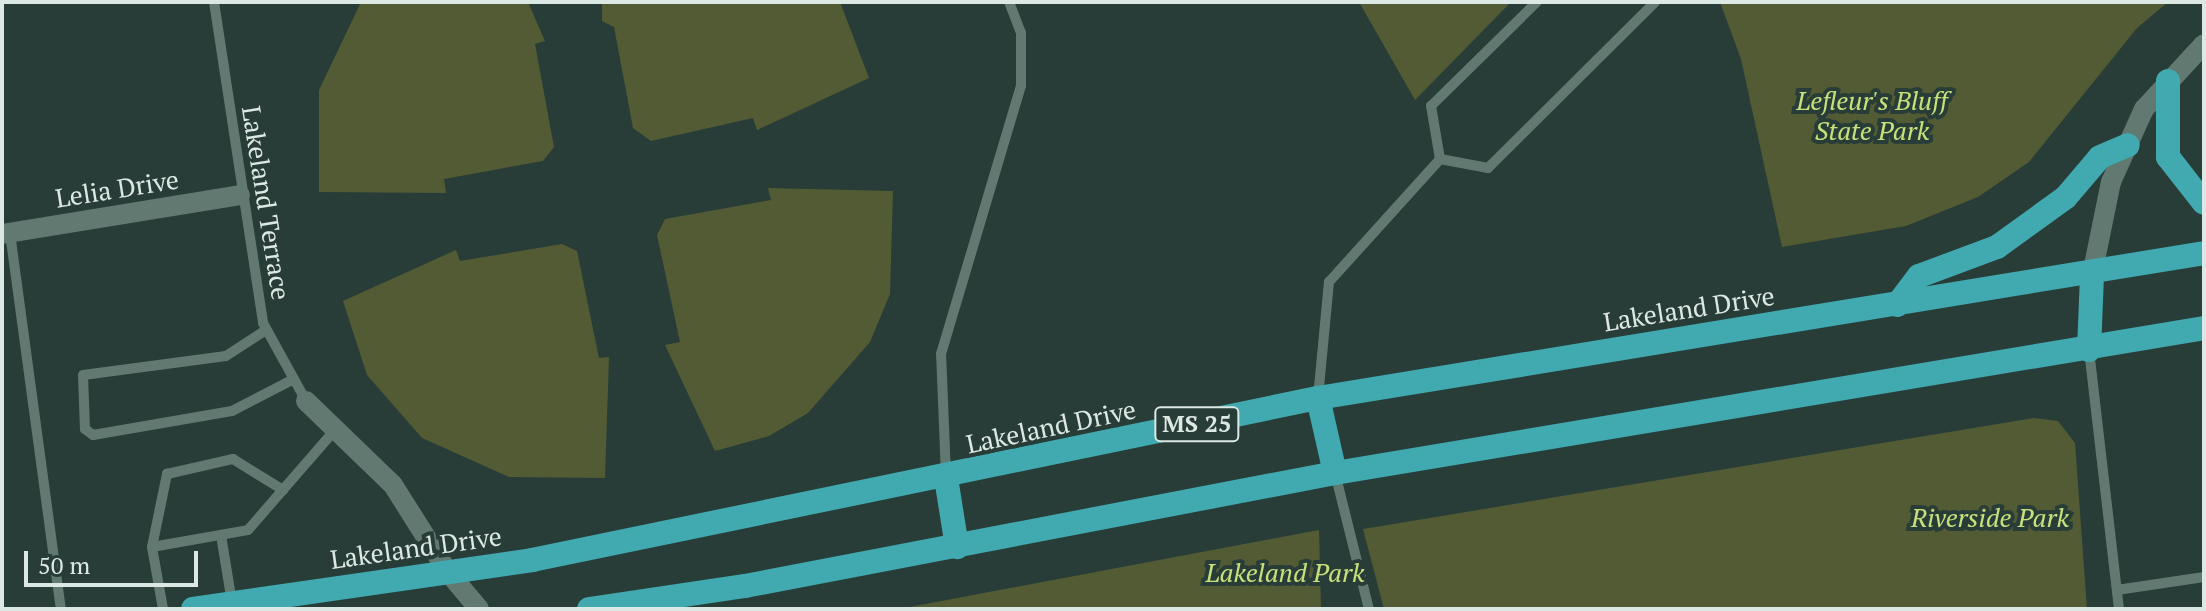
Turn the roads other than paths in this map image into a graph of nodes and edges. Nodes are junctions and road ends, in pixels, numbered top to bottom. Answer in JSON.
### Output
{"nodes":[{"id":1,"x":214,"y":2,"type":"edge"},
{"id":2,"x":1009,"y":2,"type":"edge"},
{"id":3,"x":1537,"y":2,"type":"edge"},
{"id":4,"x":1655,"y":2,"type":"edge"},
{"id":5,"x":2204,"y":44,"type":"edge"},
{"id":6,"x":2168,"y":81,"type":"junction"},
{"id":7,"x":2128,"y":145,"type":"junction"},
{"id":8,"x":1440,"y":159,"type":"junction"},
{"id":9,"x":240,"y":195,"type":"junction"},
{"id":10,"x":2204,"y":203,"type":"edge"},
{"id":11,"x":6,"y":233,"type":"edge"},
{"id":12,"x":2204,"y":253,"type":"edge"},
{"id":13,"x":2092,"y":275,"type":"junction"},
{"id":14,"x":1897,"y":305,"type":"junction"},
{"id":15,"x":2204,"y":328,"type":"edge"},
{"id":16,"x":266,"y":330,"type":"junction"},
{"id":17,"x":2089,"y":350,"type":"junction"},
{"id":18,"x":292,"y":380,"type":"junction"},
{"id":19,"x":1318,"y":398,"type":"junction"},
{"id":20,"x":306,"y":401,"type":"joint"},
{"id":21,"x":334,"y":431,"type":"junction"},
{"id":22,"x":1335,"y":473,"type":"junction"},
{"id":23,"x":946,"y":478,"type":"junction"},
{"id":24,"x":283,"y":490,"type":"junction"},
{"id":25,"x":221,"y":535,"type":"junction"},
{"id":26,"x":152,"y":547,"type":"junction"},
{"id":27,"x":957,"y":547,"type":"junction"},
{"id":28,"x":448,"y":572,"type":"junction"},
{"id":29,"x":2204,"y":577,"type":"edge"},
{"id":30,"x":2117,"y":590,"type":"junction"},
{"id":31,"x":232,"y":603,"type":"junction"},
{"id":32,"x":61,"y":609,"type":"edge"},
{"id":33,"x":163,"y":609,"type":"edge"},
{"id":34,"x":193,"y":609,"type":"edge"},
{"id":35,"x":479,"y":609,"type":"edge"},
{"id":36,"x":589,"y":609,"type":"edge"},
{"id":37,"x":1369,"y":609,"type":"edge"},
{"id":38,"x":2119,"y":609,"type":"edge"}],
"edges":[{"from":1,"to":9,"type":"lane","name":"Lakeland Terrace"},
{"from":2,"to":23,"type":"lane"},
{"from":3,"to":8,"type":"lane"},
{"from":4,"to":8,"type":"lane"},
{"from":5,"to":6,"type":"street"},
{"from":6,"to":7,"type":"street"},
{"from":6,"to":10,"type":"highway"},
{"from":7,"to":13,"type":"street"},
{"from":7,"to":14,"type":"highway"},
{"from":8,"to":19,"type":"lane"},
{"from":9,"to":11,"type":"street","name":"Lelia Drive"},
{"from":9,"to":16,"type":"lane","name":"Lakeland Terrace"},
{"from":11,"to":32,"type":"lane"},
{"from":12,"to":13,"type":"highway","name":"Lakeland Drive","number":"MS 25"},
{"from":13,"to":14,"type":"highway","name":"Lakeland Drive","number":"MS 25"},
{"from":13,"to":17,"type":"highway"},
{"from":14,"to":19,"type":"highway","name":"Lakeland Drive","number":"MS 25"},
{"from":15,"to":17,"type":"highway"},
{"from":16,"to":18,"type":"lane","name":"Lakeland Terrace"},
{"from":16,"to":18,"type":"lane"},
{"from":17,"to":22,"type":"highway"},
{"from":17,"to":30,"type":"lane"},
{"from":18,"to":20,"type":"lane","name":"Lakeland Terrace"},
{"from":19,"to":22,"type":"highway"},
{"from":19,"to":23,"type":"highway","name":"Lakeland Drive","number":"MS 25"},
{"from":20,"to":21,"type":"street"},
{"from":21,"to":24,"type":"lane"},
{"from":21,"to":28,"type":"street"},
{"from":22,"to":27,"type":"highway"},
{"from":22,"to":37,"type":"lane"},
{"from":23,"to":27,"type":"highway"},
{"from":23,"to":28,"type":"highway","name":"Lakeland Drive","number":"MS 25"},
{"from":24,"to":25,"type":"lane"},
{"from":24,"to":26,"type":"lane"},
{"from":25,"to":26,"type":"lane"},
{"from":25,"to":31,"type":"lane"},
{"from":26,"to":33,"type":"lane"},
{"from":27,"to":36,"type":"highway"},
{"from":28,"to":31,"type":"highway","name":"Lakeland Drive","number":"MS 25"},
{"from":28,"to":35,"type":"street"},
{"from":29,"to":30,"type":"lane"},
{"from":30,"to":38,"type":"lane"},
{"from":31,"to":34,"type":"highway","name":"Lakeland Drive","number":"MS 25"}]}
